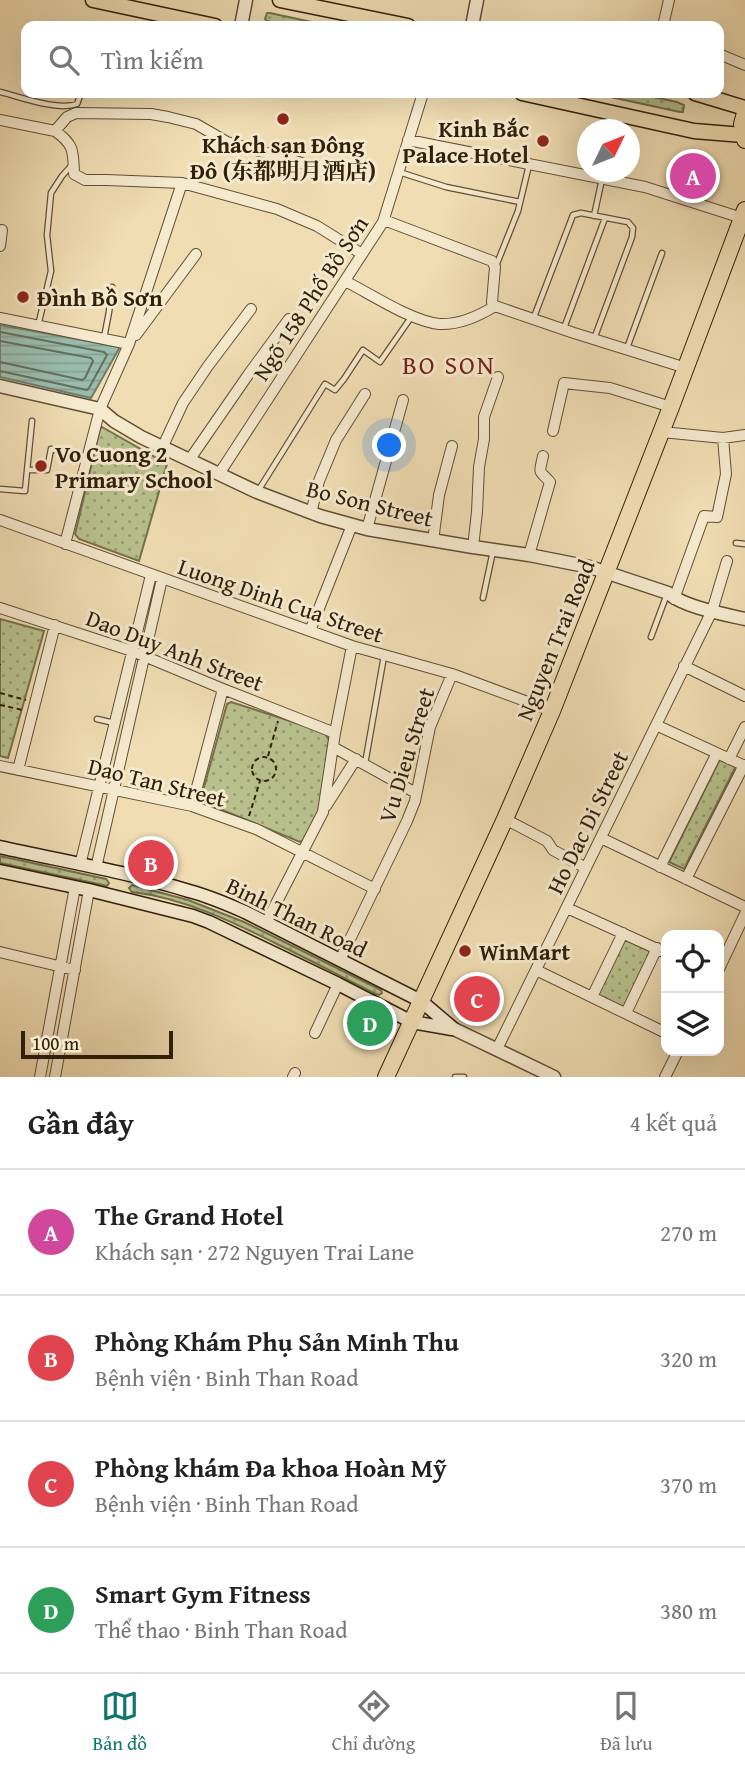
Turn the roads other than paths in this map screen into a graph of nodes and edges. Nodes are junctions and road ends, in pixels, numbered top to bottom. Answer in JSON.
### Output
{"nodes":[{"id":1,"x":93,"y":0,"type":"edge"},
{"id":2,"x":246,"y":0,"type":"edge"},
{"id":3,"x":279,"y":0,"type":"edge"},
{"id":4,"x":477,"y":0,"type":"edge"},
{"id":5,"x":669,"y":0,"type":"edge"},
{"id":6,"x":192,"y":21,"type":"edge"},
{"id":7,"x":242,"y":21,"type":"edge"},
{"id":8,"x":383,"y":21,"type":"edge"},
{"id":9,"x":473,"y":21,"type":"edge"},
{"id":10,"x":664,"y":21,"type":"edge"},
{"id":11,"x":724,"y":56,"type":"edge"},
{"id":12,"x":745,"y":65,"type":"edge"},
{"id":13,"x":0,"y":92,"type":"edge"},
{"id":14,"x":21,"y":97,"type":"edge"},
{"id":15,"x":24,"y":98,"type":"edge"},
{"id":16,"x":79,"y":98,"type":"edge"},
{"id":17,"x":421,"y":98,"type":"edge"},
{"id":18,"x":545,"y":98,"type":"edge"},
{"id":19,"x":710,"y":98,"type":"edge"},
{"id":20,"x":745,"y":110,"type":"edge"},
{"id":21,"x":0,"y":120,"type":"edge"},
{"id":22,"x":55,"y":131,"type":"junction"},
{"id":23,"x":744,"y":138,"type":"edge"},
{"id":24,"x":408,"y":140,"type":"junction"},
{"id":25,"x":74,"y":163,"type":"junction"},
{"id":26,"x":529,"y":164,"type":"junction"},
{"id":27,"x":398,"y":172,"type":"junction"},
{"id":28,"x":577,"y":174,"type":"edge"},
{"id":29,"x":350,"y":177,"type":"dead end"},
{"id":30,"x":602,"y":182,"type":"edge"},
{"id":31,"x":619,"y":182,"type":"edge"},
{"id":32,"x":182,"y":183,"type":"junction"},
{"id":33,"x":520,"y":202,"type":"junction"},
{"id":34,"x":744,"y":213,"type":"edge"},
{"id":35,"x":594,"y":216,"type":"junction"},
{"id":36,"x":605,"y":218,"type":"junction"},
{"id":37,"x":384,"y":220,"type":"junction"},
{"id":38,"x":2,"y":230,"type":"edge"},
{"id":39,"x":0,"y":246,"type":"edge"},
{"id":40,"x":196,"y":254,"type":"dead end"},
{"id":41,"x":362,"y":254,"type":"junction"},
{"id":42,"x":662,"y":254,"type":"dead end"},
{"id":43,"x":495,"y":267,"type":"junction"},
{"id":44,"x":345,"y":281,"type":"junction"},
{"id":45,"x":112,"y":287,"type":"dead end"},
{"id":46,"x":495,"y":306,"type":"junction"},
{"id":47,"x":251,"y":309,"type":"dead end"},
{"id":48,"x":412,"y":315,"type":"junction"},
{"id":49,"x":0,"y":318,"type":"edge"},
{"id":50,"x":533,"y":318,"type":"junction"},
{"id":51,"x":289,"y":319,"type":"dead end"},
{"id":52,"x":38,"y":326,"type":"junction"},
{"id":53,"x":564,"y":329,"type":"junction"},
{"id":54,"x":103,"y":339,"type":"junction"},
{"id":55,"x":594,"y":339,"type":"junction"},
{"id":56,"x":129,"y":344,"type":"junction"},
{"id":57,"x":627,"y":349,"type":"junction"},
{"id":58,"x":686,"y":368,"type":"junction"},
{"id":59,"x":498,"y":377,"type":"dead end"},
{"id":60,"x":0,"y":386,"type":"edge"},
{"id":61,"x":365,"y":394,"type":"dead end"},
{"id":62,"x":403,"y":400,"type":"dead end"},
{"id":63,"x":671,"y":407,"type":"junction"},
{"id":64,"x":100,"y":409,"type":"junction"},
{"id":65,"x":32,"y":421,"type":"dead end"},
{"id":66,"x":553,"y":431,"type":"dead end"},
{"id":67,"x":662,"y":432,"type":"junction"},
{"id":68,"x":745,"y":435,"type":"edge"},
{"id":69,"x":723,"y":438,"type":"junction"},
{"id":70,"x":163,"y":446,"type":"junction"},
{"id":71,"x":452,"y":446,"type":"dead end"},
{"id":72,"x":543,"y":456,"type":"dead end"},
{"id":73,"x":88,"y":457,"type":"junction"},
{"id":74,"x":190,"y":459,"type":"junction"},
{"id":75,"x":27,"y":470,"type":"junction"},
{"id":76,"x":219,"y":474,"type":"junction"},
{"id":77,"x":0,"y":489,"type":"edge"},
{"id":78,"x":257,"y":492,"type":"junction"},
{"id":79,"x":311,"y":513,"type":"junction"},
{"id":80,"x":0,"y":520,"type":"edge"},
{"id":81,"x":352,"y":525,"type":"junction"},
{"id":82,"x":367,"y":529,"type":"junction"},
{"id":83,"x":433,"y":541,"type":"junction"},
{"id":84,"x":736,"y":542,"type":"dead end"},
{"id":85,"x":65,"y":544,"type":"junction"},
{"id":86,"x":745,"y":544,"type":"edge"},
{"id":87,"x":473,"y":547,"type":"junction"},
{"id":88,"x":493,"y":550,"type":"junction"},
{"id":89,"x":529,"y":555,"type":"junction"},
{"id":90,"x":727,"y":561,"type":"dead end"},
{"id":91,"x":606,"y":572,"type":"junction"},
{"id":92,"x":151,"y":575,"type":"junction"},
{"id":93,"x":162,"y":579,"type":"junction"},
{"id":94,"x":671,"y":596,"type":"junction"},
{"id":95,"x":483,"y":598,"type":"dead end"},
{"id":96,"x":0,"y":608,"type":"edge"},
{"id":97,"x":712,"y":611,"type":"junction"},
{"id":98,"x":745,"y":619,"type":"edge"},
{"id":99,"x":55,"y":625,"type":"junction"},
{"id":100,"x":310,"y":631,"type":"junction"},
{"id":101,"x":651,"y":637,"type":"dead end"},
{"id":102,"x":352,"y":646,"type":"junction"},
{"id":103,"x":132,"y":651,"type":"junction"},
{"id":104,"x":384,"y":655,"type":"junction"},
{"id":105,"x":145,"y":657,"type":"junction"},
{"id":106,"x":684,"y":666,"type":"junction"},
{"id":107,"x":452,"y":674,"type":"junction"},
{"id":108,"x":223,"y":689,"type":"junction"},
{"id":109,"x":745,"y":696,"type":"edge"},
{"id":110,"x":552,"y":711,"type":"junction"},
{"id":111,"x":97,"y":719,"type":"dead end"},
{"id":112,"x":115,"y":723,"type":"junction"},
{"id":113,"x":656,"y":725,"type":"junction"},
{"id":114,"x":128,"y":727,"type":"junction"},
{"id":115,"x":745,"y":727,"type":"edge"},
{"id":116,"x":335,"y":733,"type":"junction"},
{"id":117,"x":333,"y":747,"type":"junction"},
{"id":118,"x":717,"y":753,"type":"junction"},
{"id":119,"x":729,"y":758,"type":"junction"},
{"id":120,"x":360,"y":762,"type":"junction"},
{"id":121,"x":744,"y":765,"type":"edge"},
{"id":122,"x":0,"y":766,"type":"edge"},
{"id":123,"x":18,"y":770,"type":"junction"},
{"id":124,"x":99,"y":787,"type":"junction"},
{"id":125,"x":113,"y":791,"type":"junction"},
{"id":126,"x":416,"y":793,"type":"junction"},
{"id":127,"x":192,"y":806,"type":"junction"},
{"id":128,"x":323,"y":812,"type":"junction"},
{"id":129,"x":505,"y":819,"type":"junction"},
{"id":130,"x":601,"y":838,"type":"junction"},
{"id":131,"x":0,"y":848,"type":"edge"},
{"id":132,"x":302,"y":852,"type":"junction"},
{"id":133,"x":80,"y":865,"type":"junction"},
{"id":134,"x":660,"y":867,"type":"junction"},
{"id":135,"x":96,"y":868,"type":"junction"},
{"id":136,"x":586,"y":868,"type":"junction"},
{"id":137,"x":0,"y":871,"type":"edge"},
{"id":138,"x":122,"y":874,"type":"junction"},
{"id":139,"x":686,"y":879,"type":"junction"},
{"id":140,"x":75,"y":887,"type":"junction"},
{"id":141,"x":375,"y":889,"type":"junction"},
{"id":142,"x":89,"y":890,"type":"junction"},
{"id":143,"x":117,"y":897,"type":"junction"},
{"id":144,"x":745,"y":907,"type":"edge"},
{"id":145,"x":567,"y":908,"type":"junction"},
{"id":146,"x":745,"y":914,"type":"edge"},
{"id":147,"x":266,"y":923,"type":"junction"},
{"id":148,"x":623,"y":933,"type":"junction"},
{"id":149,"x":661,"y":950,"type":"edge"},
{"id":150,"x":0,"y":952,"type":"edge"},
{"id":151,"x":661,"y":952,"type":"edge"},
{"id":152,"x":724,"y":958,"type":"edge"},
{"id":153,"x":340,"y":960,"type":"junction"},
{"id":154,"x":60,"y":966,"type":"junction"},
{"id":155,"x":75,"y":970,"type":"junction"},
{"id":156,"x":536,"y":970,"type":"junction"},
{"id":157,"x":338,"y":984,"type":"junction"},
{"id":158,"x":593,"y":997,"type":"junction"},
{"id":159,"x":421,"y":1001,"type":"junction"},
{"id":160,"x":626,"y":1013,"type":"junction"},
{"id":161,"x":412,"y":1023,"type":"junction"},
{"id":162,"x":454,"y":1029,"type":"junction"},
{"id":163,"x":661,"y":1030,"type":"edge"},
{"id":164,"x":315,"y":1033,"type":"dead end"},
{"id":165,"x":497,"y":1049,"type":"junction"},
{"id":166,"x":676,"y":1056,"type":"edge"},
{"id":167,"x":40,"y":1077,"type":"edge"},
{"id":168,"x":55,"y":1077,"type":"edge"},
{"id":169,"x":386,"y":1077,"type":"edge"},
{"id":170,"x":455,"y":1077,"type":"edge"},
{"id":171,"x":464,"y":1077,"type":"edge"},
{"id":172,"x":554,"y":1077,"type":"edge"},
{"id":173,"x":665,"y":1077,"type":"edge"}],
"edges":[{"from":1,"to":6,"type":"main road"},
{"from":2,"to":7,"type":"main road"},
{"from":3,"to":8,"type":"main road"},
{"from":4,"to":9,"type":"main road"},
{"from":5,"to":10,"type":"street"},
{"from":11,"to":12,"type":"street"},
{"from":13,"to":14,"type":"lane"},
{"from":15,"to":16,"type":"lane"},
{"from":17,"to":24,"type":"street","name":"Ngõ 158 Phố Bồ Sơn"},
{"from":18,"to":23,"type":"main road"},
{"from":19,"to":20,"type":"main road"},
{"from":20,"to":23,"type":"highway"},
{"from":21,"to":22,"type":"street"},
{"from":22,"to":25,"type":"street"},
{"from":22,"to":29,"type":"street"},
{"from":24,"to":26,"type":"street"},
{"from":24,"to":27,"type":"street","name":"Ngõ 158 Phố Bồ Sơn"},
{"from":25,"to":32,"type":"street"},
{"from":25,"to":52,"type":"lane"},
{"from":26,"to":28,"type":"street"},
{"from":26,"to":33,"type":"lane"},
{"from":27,"to":33,"type":"lane"},
{"from":27,"to":37,"type":"street","name":"Ngõ 158 Phố Bồ Sơn"},
{"from":30,"to":35,"type":"lane"},
{"from":31,"to":34,"type":"street"},
{"from":32,"to":41,"type":"street"},
{"from":32,"to":56,"type":"street"},
{"from":33,"to":43,"type":"lane"},
{"from":34,"to":58,"type":"highway","name":"Nguyen Trai Road"},
{"from":35,"to":36,"type":"lane"},
{"from":35,"to":50,"type":"lane"},
{"from":36,"to":53,"type":"lane"},
{"from":36,"to":55,"type":"lane"},
{"from":37,"to":41,"type":"street","name":"Ngõ 158 Phố Bồ Sơn"},
{"from":37,"to":43,"type":"street"},
{"from":38,"to":39,"type":"street"},
{"from":40,"to":56,"type":"street"},
{"from":41,"to":44,"type":"street","name":"Ngõ 158 Phố Bồ Sơn"},
{"from":42,"to":57,"type":"lane"},
{"from":43,"to":46,"type":"street"},
{"from":44,"to":48,"type":"street"},
{"from":44,"to":76,"type":"street","name":"Ngõ 158 Phố Bồ Sơn"},
{"from":45,"to":54,"type":"lane"},
{"from":46,"to":48,"type":"street"},
{"from":46,"to":50,"type":"street"},
{"from":47,"to":70,"type":"street"},
{"from":48,"to":78,"type":"lane"},
{"from":49,"to":52,"type":"street"},
{"from":50,"to":53,"type":"street"},
{"from":51,"to":74,"type":"street"},
{"from":52,"to":54,"type":"street"},
{"from":53,"to":55,"type":"street"},
{"from":54,"to":56,"type":"street"},
{"from":55,"to":57,"type":"street"},
{"from":56,"to":64,"type":"street"},
{"from":57,"to":58,"type":"street"},
{"from":58,"to":63,"type":"highway","name":"Nguyen Trai Road"},
{"from":59,"to":87,"type":"street"},
{"from":60,"to":64,"type":"main road","name":"Bo Son Street"},
{"from":61,"to":79,"type":"street"},
{"from":62,"to":82,"type":"street"},
{"from":63,"to":66,"type":"street"},
{"from":63,"to":67,"type":"highway","name":"Nguyen Trai Road"},
{"from":64,"to":70,"type":"main road","name":"Bo Son Street"},
{"from":64,"to":73,"type":"street"},
{"from":65,"to":75,"type":"lane"},
{"from":67,"to":69,"type":"street"},
{"from":67,"to":91,"type":"highway","name":"Nguyen Trai Road"},
{"from":68,"to":69,"type":"street"},
{"from":69,"to":94,"type":"street"},
{"from":70,"to":74,"type":"main road","name":"Bo Son Street"},
{"from":71,"to":83,"type":"street"},
{"from":72,"to":89,"type":"street"},
{"from":73,"to":75,"type":"lane"},
{"from":73,"to":85,"type":"street"},
{"from":74,"to":76,"type":"main road","name":"Bo Son Street"},
{"from":75,"to":77,"type":"lane"},
{"from":76,"to":78,"type":"main road","name":"Bo Son Street"},
{"from":78,"to":79,"type":"main road","name":"Bo Son Street"},
{"from":79,"to":81,"type":"main road","name":"Bo Son Street"},
{"from":80,"to":85,"type":"street","name":"Luong Dinh Cua Street"},
{"from":81,"to":82,"type":"main road","name":"Bo Son Street"},
{"from":81,"to":100,"type":"street"},
{"from":82,"to":83,"type":"main road","name":"Bo Son Street"},
{"from":83,"to":87,"type":"main road","name":"Bo Son Street"},
{"from":84,"to":86,"type":"lane"},
{"from":85,"to":92,"type":"street","name":"Luong Dinh Cua Street"},
{"from":87,"to":88,"type":"main road","name":"Bo Son Street"},
{"from":88,"to":89,"type":"main road","name":"Bo Son Street"},
{"from":88,"to":95,"type":"lane"},
{"from":89,"to":91,"type":"main road","name":"Bo Son Street"},
{"from":90,"to":97,"type":"street","name":"Ho Dac Di Street"},
{"from":91,"to":94,"type":"main road","name":"Bo Son Street"},
{"from":91,"to":110,"type":"highway","name":"Nguyen Trai Road"},
{"from":92,"to":93,"type":"street","name":"Luong Dinh Cua Street"},
{"from":92,"to":103,"type":"street"},
{"from":93,"to":100,"type":"street","name":"Luong Dinh Cua Street"},
{"from":93,"to":105,"type":"street"},
{"from":94,"to":97,"type":"main road","name":"Bo Son Street"},
{"from":94,"to":101,"type":"lane"},
{"from":96,"to":99,"type":"street","name":"Dao Duy Anh Street"},
{"from":97,"to":98,"type":"main road","name":"Bo Son Street"},
{"from":97,"to":106,"type":"street","name":"Ho Dac Di Street"},
{"from":99,"to":103,"type":"street","name":"Dao Duy Anh Street"},
{"from":99,"to":123,"type":"street"},
{"from":100,"to":102,"type":"street","name":"Luong Dinh Cua Street"},
{"from":102,"to":104,"type":"street","name":"Luong Dinh Cua Street"},
{"from":102,"to":116,"type":"street"},
{"from":103,"to":105,"type":"street","name":"Dao Duy Anh Street"},
{"from":103,"to":112,"type":"street"},
{"from":104,"to":107,"type":"street","name":"Luong Dinh Cua Street"},
{"from":104,"to":120,"type":"lane"},
{"from":105,"to":108,"type":"street","name":"Dao Duy Anh Street"},
{"from":105,"to":114,"type":"street"},
{"from":106,"to":109,"type":"street"},
{"from":106,"to":113,"type":"street","name":"Ho Dac Di Street"},
{"from":107,"to":110,"type":"street","name":"Luong Dinh Cua Street"},
{"from":107,"to":126,"type":"street","name":"Vu Dieu Street"},
{"from":108,"to":116,"type":"street","name":"Dao Duy Anh Street"},
{"from":108,"to":127,"type":"street"},
{"from":110,"to":129,"type":"highway","name":"Nguyen Trai Road"},
{"from":111,"to":112,"type":"lane"},
{"from":112,"to":114,"type":"street"},
{"from":112,"to":124,"type":"street"},
{"from":113,"to":118,"type":"street"},
{"from":113,"to":130,"type":"street","name":"Ho Dac Di Street"},
{"from":114,"to":125,"type":"street"},
{"from":115,"to":119,"type":"street"},
{"from":116,"to":117,"type":"street"},
{"from":117,"to":120,"type":"street"},
{"from":117,"to":128,"type":"street"},
{"from":118,"to":119,"type":"street"},
{"from":118,"to":134,"type":"street"},
{"from":119,"to":121,"type":"street"},
{"from":120,"to":126,"type":"street"},
{"from":120,"to":128,"type":"street"},
{"from":121,"to":139,"type":"street"},
{"from":122,"to":123,"type":"street","name":"Dao Tan Street"},
{"from":123,"to":124,"type":"street","name":"Dao Tan Street"},
{"from":124,"to":125,"type":"street","name":"Dao Tan Street"},
{"from":124,"to":133,"type":"street"},
{"from":125,"to":127,"type":"street","name":"Dao Tan Street"},
{"from":125,"to":135,"type":"street"},
{"from":126,"to":141,"type":"street","name":"Vu Dieu Street"},
{"from":127,"to":132,"type":"street","name":"Dao Tan Street"},
{"from":128,"to":132,"type":"street"},
{"from":129,"to":136,"type":"street"},
{"from":129,"to":159,"type":"highway","name":"Nguyen Trai Road"},
{"from":130,"to":134,"type":"street"},
{"from":130,"to":136,"type":"street","name":"Ho Dac Di Street"},
{"from":131,"to":133,"type":"main road","name":"Binh Than Road"},
{"from":132,"to":141,"type":"street","name":"Dao Tan Street"},
{"from":132,"to":147,"type":"street"},
{"from":133,"to":135,"type":"main road","name":"Binh Than Road"},
{"from":134,"to":139,"type":"street"},
{"from":135,"to":138,"type":"main road","name":"Binh Than Road"},
{"from":136,"to":145,"type":"street","name":"Ho Dac Di Street"},
{"from":137,"to":140,"type":"main road","name":"Binh Than Road"},
{"from":138,"to":143,"type":"main road"},
{"from":138,"to":147,"type":"main road","name":"Binh Than Road"},
{"from":139,"to":144,"type":"street"},
{"from":140,"to":142,"type":"main road","name":"Binh Than Road"},
{"from":140,"to":154,"type":"street"},
{"from":141,"to":153,"type":"street","name":"Vu Dieu Street"},
{"from":142,"to":143,"type":"main road","name":"Binh Than Road"},
{"from":142,"to":155,"type":"street"},
{"from":143,"to":157,"type":"main road","name":"Binh Than Road"},
{"from":145,"to":148,"type":"street"},
{"from":145,"to":156,"type":"street","name":"Ho Dac Di Street"},
{"from":146,"to":152,"type":"street"},
{"from":147,"to":153,"type":"main road","name":"Binh Than Road"},
{"from":148,"to":149,"type":"street"},
{"from":148,"to":158,"type":"street"},
{"from":150,"to":154,"type":"street"},
{"from":151,"to":160,"type":"street"},
{"from":153,"to":159,"type":"main road","name":"Binh Than Road"},
{"from":154,"to":155,"type":"street"},
{"from":154,"to":167,"type":"street"},
{"from":155,"to":168,"type":"street"},
{"from":156,"to":158,"type":"street"},
{"from":156,"to":165,"type":"street","name":"Ho Dac Di Street"},
{"from":157,"to":161,"type":"main road","name":"Binh Than Road"},
{"from":157,"to":164,"type":"street"},
{"from":158,"to":160,"type":"street"},
{"from":159,"to":161,"type":"highway","name":"Nguyen Trai Road"},
{"from":159,"to":162,"type":"main road","name":"Binh Than Road"},
{"from":160,"to":163,"type":"street"},
{"from":161,"to":162,"type":"main road","name":"Binh Than Road"},
{"from":161,"to":169,"type":"highway","name":"Nguyen Trai Road"},
{"from":162,"to":165,"type":"main road","name":"Binh Than Road"},
{"from":165,"to":172,"type":"main road","name":"Binh Than Road"},
{"from":166,"to":173,"type":"street"},
{"from":170,"to":171,"type":"lane"}]}
